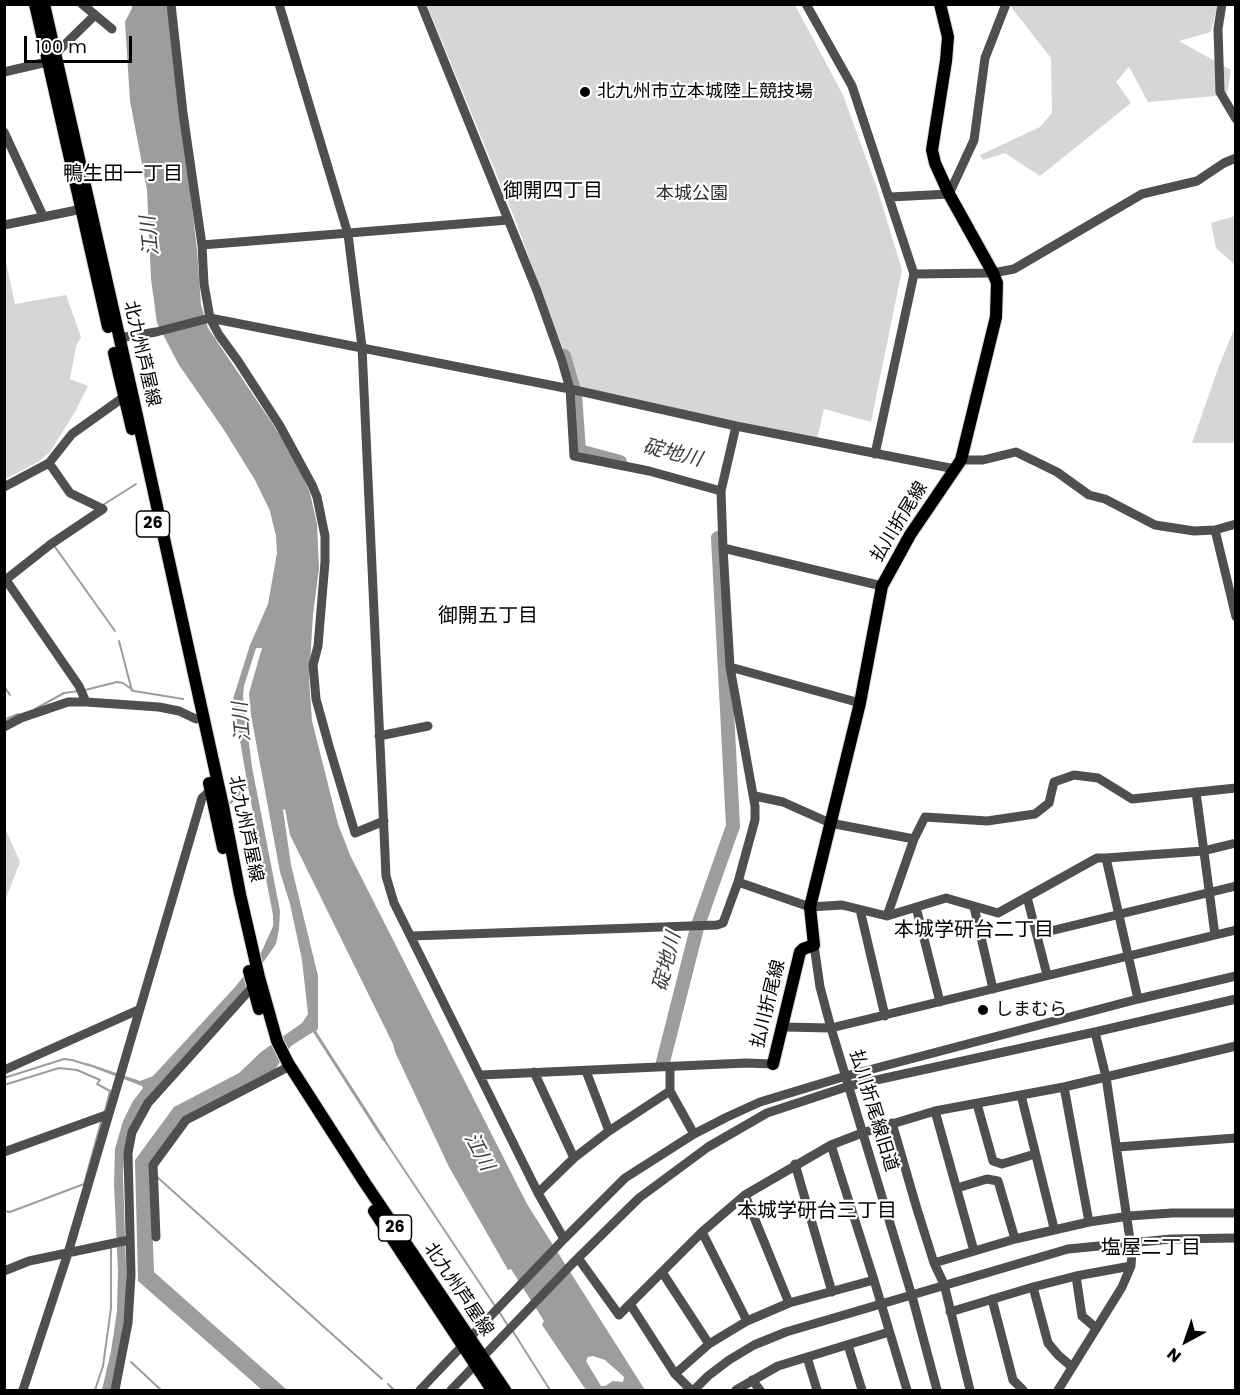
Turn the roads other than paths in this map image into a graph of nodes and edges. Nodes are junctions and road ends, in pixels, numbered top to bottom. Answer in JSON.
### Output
{"nodes":[{"id":1,"x":35,"y":4,"type":"edge"},
{"id":2,"x":44,"y":4,"type":"edge"},
{"id":3,"x":82,"y":4,"type":"edge"},
{"id":4,"x":171,"y":4,"type":"edge"},
{"id":5,"x":279,"y":4,"type":"edge"},
{"id":6,"x":422,"y":4,"type":"edge"},
{"id":7,"x":940,"y":4,"type":"edge"},
{"id":8,"x":1006,"y":4,"type":"edge"},
{"id":9,"x":1222,"y":4,"type":"edge"},
{"id":10,"x":810,"y":7,"type":"edge"},
{"id":11,"x":95,"y":15,"type":"junction"},
{"id":12,"x":112,"y":29,"type":"dead end"},
{"id":13,"x":51,"y":59,"type":"junction"},
{"id":14,"x":4,"y":72,"type":"edge"},
{"id":15,"x":1236,"y":119,"type":"edge"},
{"id":16,"x":4,"y":132,"type":"edge"},
{"id":17,"x":1236,"y":158,"type":"edge"},
{"id":18,"x":949,"y":194,"type":"junction"},
{"id":19,"x":890,"y":197,"type":"junction"},
{"id":20,"x":85,"y":208,"type":"junction"},
{"id":21,"x":43,"y":216,"type":"junction"},
{"id":22,"x":508,"y":220,"type":"junction"},
{"id":23,"x":4,"y":225,"type":"edge"},
{"id":24,"x":348,"y":234,"type":"junction"},
{"id":25,"x":202,"y":245,"type":"junction"},
{"id":26,"x":993,"y":273,"type":"junction"},
{"id":27,"x":914,"y":274,"type":"junction"},
{"id":28,"x":210,"y":318,"type":"junction"},
{"id":29,"x":119,"y":338,"type":"junction"},
{"id":30,"x":362,"y":347,"type":"junction"},
{"id":31,"x":570,"y":389,"type":"junction"},
{"id":32,"x":128,"y":394,"type":"junction"},
{"id":33,"x":736,"y":426,"type":"junction"},
{"id":34,"x":875,"y":454,"type":"junction"},
{"id":35,"x":49,"y":463,"type":"junction"},
{"id":36,"x":958,"y":464,"type":"junction"},
{"id":37,"x":4,"y":487,"type":"edge"},
{"id":38,"x":720,"y":491,"type":"junction"},
{"id":39,"x":1236,"y":524,"type":"edge"},
{"id":40,"x":1215,"y":530,"type":"junction"},
{"id":41,"x":723,"y":548,"type":"junction"},
{"id":42,"x":5,"y":581,"type":"edge"},
{"id":43,"x":882,"y":586,"type":"junction"},
{"id":44,"x":1236,"y":617,"type":"edge"},
{"id":45,"x":730,"y":667,"type":"junction"},
{"id":46,"x":86,"y":702,"type":"junction"},
{"id":47,"x":860,"y":703,"type":"junction"},
{"id":48,"x":196,"y":719,"type":"junction"},
{"id":49,"x":428,"y":726,"type":"dead end"},
{"id":50,"x":4,"y":727,"type":"edge"},
{"id":51,"x":379,"y":736,"type":"junction"},
{"id":52,"x":214,"y":787,"type":"junction"},
{"id":53,"x":1236,"y":788,"type":"edge"},
{"id":54,"x":1196,"y":792,"type":"junction"},
{"id":55,"x":755,"y":796,"type":"junction"},
{"id":56,"x":384,"y":821,"type":"junction"},
{"id":57,"x":830,"y":824,"type":"junction"},
{"id":58,"x":914,"y":839,"type":"junction"},
{"id":59,"x":1236,"y":843,"type":"edge"},
{"id":60,"x":1203,"y":851,"type":"junction"},
{"id":61,"x":1106,"y":858,"type":"junction"},
{"id":62,"x":738,"y":882,"type":"junction"},
{"id":63,"x":1236,"y":886,"type":"edge"},
{"id":64,"x":1209,"y":893,"type":"junction"},
{"id":65,"x":1027,"y":897,"type":"junction"},
{"id":66,"x":810,"y":907,"type":"junction"},
{"id":67,"x":916,"y":907,"type":"junction"},
{"id":68,"x":974,"y":907,"type":"junction"},
{"id":69,"x":862,"y":910,"type":"junction"},
{"id":70,"x":1118,"y":915,"type":"junction"},
{"id":71,"x":887,"y":916,"type":"junction"},
{"id":72,"x":1236,"y":930,"type":"edge"},
{"id":73,"x":1038,"y":934,"type":"junction"},
{"id":74,"x":1215,"y":935,"type":"junction"},
{"id":75,"x":412,"y":936,"type":"junction"},
{"id":76,"x":814,"y":945,"type":"junction"},
{"id":77,"x":1127,"y":957,"type":"junction"},
{"id":78,"x":1047,"y":975,"type":"junction"},
{"id":79,"x":1236,"y":976,"type":"edge"},
{"id":80,"x":256,"y":982,"type":"junction"},
{"id":81,"x":993,"y":989,"type":"junction"},
{"id":82,"x":1138,"y":999,"type":"junction"},
{"id":83,"x":1236,"y":999,"type":"edge"},
{"id":84,"x":940,"y":1002,"type":"junction"},
{"id":85,"x":138,"y":1010,"type":"junction"},
{"id":86,"x":885,"y":1016,"type":"junction"},
{"id":87,"x":783,"y":1027,"type":"junction"},
{"id":88,"x":831,"y":1028,"type":"junction"},
{"id":89,"x":1095,"y":1032,"type":"junction"},
{"id":90,"x":1236,"y":1046,"type":"edge"},
{"id":91,"x":773,"y":1064,"type":"joint"},
{"id":92,"x":286,"y":1067,"type":"junction"},
{"id":93,"x":670,"y":1068,"type":"junction"},
{"id":94,"x":4,"y":1070,"type":"edge"},
{"id":95,"x":586,"y":1071,"type":"junction"},
{"id":96,"x":534,"y":1072,"type":"junction"},
{"id":97,"x":481,"y":1075,"type":"junction"},
{"id":98,"x":1106,"y":1077,"type":"junction"},
{"id":99,"x":847,"y":1081,"type":"junction"},
{"id":100,"x":1064,"y":1087,"type":"junction"},
{"id":101,"x":670,"y":1091,"type":"junction"},
{"id":102,"x":1021,"y":1095,"type":"junction"},
{"id":103,"x":977,"y":1104,"type":"junction"},
{"id":104,"x":935,"y":1111,"type":"junction"},
{"id":105,"x":109,"y":1114,"type":"junction"},
{"id":106,"x":892,"y":1123,"type":"junction"},
{"id":107,"x":609,"y":1131,"type":"junction"},
{"id":108,"x":862,"y":1133,"type":"junction"},
{"id":109,"x":694,"y":1134,"type":"junction"},
{"id":110,"x":1236,"y":1138,"type":"edge"},
{"id":111,"x":831,"y":1145,"type":"junction"},
{"id":112,"x":1118,"y":1147,"type":"junction"},
{"id":113,"x":4,"y":1152,"type":"edge"},
{"id":114,"x":1035,"y":1154,"type":"junction"},
{"id":115,"x":574,"y":1158,"type":"junction"},
{"id":116,"x":795,"y":1164,"type":"junction"},
{"id":117,"x":957,"y":1188,"type":"junction"},
{"id":118,"x":538,"y":1193,"type":"junction"},
{"id":119,"x":745,"y":1195,"type":"junction"},
{"id":120,"x":1236,"y":1213,"type":"edge"},
{"id":121,"x":1129,"y":1216,"type":"junction"},
{"id":122,"x":1089,"y":1222,"type":"junction"},
{"id":123,"x":1054,"y":1228,"type":"junction"},
{"id":124,"x":702,"y":1232,"type":"junction"},
{"id":125,"x":156,"y":1237,"type":"dead end"},
{"id":126,"x":1236,"y":1238,"type":"edge"},
{"id":127,"x":1015,"y":1239,"type":"junction"},
{"id":128,"x":129,"y":1240,"type":"junction"},
{"id":129,"x":562,"y":1241,"type":"junction"},
{"id":130,"x":1132,"y":1242,"type":"junction"},
{"id":131,"x":974,"y":1251,"type":"junction"},
{"id":132,"x":68,"y":1253,"type":"junction"},
{"id":133,"x":575,"y":1261,"type":"junction"},
{"id":134,"x":934,"y":1263,"type":"junction"},
{"id":135,"x":1131,"y":1266,"type":"junction"},
{"id":136,"x":4,"y":1271,"type":"edge"},
{"id":137,"x":662,"y":1272,"type":"junction"},
{"id":138,"x":1076,"y":1276,"type":"junction"},
{"id":139,"x":874,"y":1280,"type":"junction"},
{"id":140,"x":944,"y":1284,"type":"junction"},
{"id":141,"x":1033,"y":1287,"type":"junction"},
{"id":142,"x":832,"y":1292,"type":"junction"},
{"id":143,"x":912,"y":1296,"type":"junction"},
{"id":144,"x":992,"y":1299,"type":"junction"},
{"id":145,"x":789,"y":1303,"type":"junction"},
{"id":146,"x":630,"y":1304,"type":"junction"},
{"id":147,"x":882,"y":1305,"type":"junction"},
{"id":148,"x":950,"y":1312,"type":"junction"},
{"id":149,"x":747,"y":1321,"type":"junction"},
{"id":150,"x":1095,"y":1328,"type":"junction"},
{"id":151,"x":889,"y":1332,"type":"junction"},
{"id":152,"x":465,"y":1342,"type":"junction"},
{"id":153,"x":709,"y":1344,"type":"junction"},
{"id":154,"x":848,"y":1345,"type":"junction"},
{"id":155,"x":807,"y":1357,"type":"junction"},
{"id":156,"x":479,"y":1362,"type":"junction"},
{"id":157,"x":1072,"y":1367,"type":"junction"},
{"id":158,"x":675,"y":1374,"type":"junction"},
{"id":159,"x":752,"y":1380,"type":"junction"},
{"id":160,"x":23,"y":1390,"type":"edge"},
{"id":161,"x":115,"y":1390,"type":"edge"},
{"id":162,"x":420,"y":1390,"type":"edge"},
{"id":163,"x":451,"y":1390,"type":"edge"},
{"id":164,"x":492,"y":1390,"type":"edge"},
{"id":165,"x":505,"y":1390,"type":"edge"},
{"id":166,"x":692,"y":1390,"type":"edge"},
{"id":167,"x":736,"y":1390,"type":"edge"},
{"id":168,"x":760,"y":1390,"type":"edge"},
{"id":169,"x":817,"y":1390,"type":"edge"},
{"id":170,"x":862,"y":1390,"type":"edge"},
{"id":171,"x":907,"y":1390,"type":"edge"},
{"id":172,"x":937,"y":1390,"type":"edge"},
{"id":173,"x":970,"y":1390,"type":"edge"},
{"id":174,"x":1023,"y":1390,"type":"edge"},
{"id":175,"x":1058,"y":1390,"type":"edge"}],
"edges":[{"from":1,"to":13,"type":"main road","name":"北九州芦屋線","number":"26"},
{"from":2,"to":13,"type":"main road","name":"北九州芦屋線","number":"26"},
{"from":3,"to":11,"type":"street"},
{"from":4,"to":25,"type":"street"},
{"from":5,"to":24,"type":"street"},
{"from":6,"to":22,"type":"street"},
{"from":7,"to":18,"type":"main road","name":"払川折尾線"},
{"from":8,"to":18,"type":"street"},
{"from":9,"to":15,"type":"street"},
{"from":10,"to":19,"type":"street"},
{"from":11,"to":12,"type":"street"},
{"from":11,"to":13,"type":"street"},
{"from":13,"to":14,"type":"street"},
{"from":13,"to":20,"type":"main road","name":"北九州芦屋線","number":"26"},
{"from":16,"to":21,"type":"street"},
{"from":17,"to":26,"type":"street"},
{"from":18,"to":19,"type":"street"},
{"from":18,"to":26,"type":"main road","name":"払川折尾線"},
{"from":19,"to":27,"type":"street"},
{"from":20,"to":21,"type":"street"},
{"from":20,"to":29,"type":"main road","name":"北九州芦屋線","number":"26"},
{"from":20,"to":32,"type":"main road","name":"北九州芦屋線","number":"26"},
{"from":21,"to":23,"type":"street"},
{"from":22,"to":24,"type":"street"},
{"from":22,"to":31,"type":"street"},
{"from":24,"to":25,"type":"street"},
{"from":24,"to":30,"type":"street"},
{"from":25,"to":28,"type":"street"},
{"from":26,"to":27,"type":"street"},
{"from":26,"to":36,"type":"main road","name":"払川折尾線"},
{"from":27,"to":34,"type":"street"},
{"from":28,"to":29,"type":"street"},
{"from":28,"to":30,"type":"street"},
{"from":28,"to":56,"type":"street"},
{"from":29,"to":32,"type":"main road","name":"北九州芦屋線","number":"26"},
{"from":30,"to":31,"type":"street"},
{"from":30,"to":51,"type":"street"},
{"from":31,"to":33,"type":"street"},
{"from":31,"to":38,"type":"street"},
{"from":32,"to":35,"type":"street"},
{"from":32,"to":48,"type":"main road","name":"北九州芦屋線","number":"26"},
{"from":32,"to":52,"type":"main road","name":"北九州芦屋線","number":"26"},
{"from":33,"to":34,"type":"street"},
{"from":33,"to":38,"type":"street"},
{"from":34,"to":36,"type":"street"},
{"from":35,"to":37,"type":"street"},
{"from":35,"to":42,"type":"street"},
{"from":36,"to":40,"type":"street"},
{"from":36,"to":43,"type":"main road","name":"払川折尾線"},
{"from":38,"to":41,"type":"street"},
{"from":39,"to":40,"type":"street"},
{"from":40,"to":44,"type":"street"},
{"from":41,"to":43,"type":"street"},
{"from":41,"to":45,"type":"street"},
{"from":42,"to":46,"type":"street"},
{"from":43,"to":47,"type":"main road","name":"払川折尾線"},
{"from":45,"to":47,"type":"street"},
{"from":45,"to":55,"type":"street"},
{"from":46,"to":48,"type":"street"},
{"from":46,"to":50,"type":"street"},
{"from":47,"to":57,"type":"main road","name":"払川折尾線"},
{"from":48,"to":52,"type":"main road","name":"北九州芦屋線","number":"26"},
{"from":49,"to":51,"type":"street"},
{"from":51,"to":56,"type":"street"},
{"from":52,"to":80,"type":"main road","name":"北九州芦屋線","number":"26"},
{"from":52,"to":85,"type":"street"},
{"from":53,"to":54,"type":"street"},
{"from":54,"to":58,"type":"street"},
{"from":54,"to":60,"type":"street"},
{"from":55,"to":57,"type":"street"},
{"from":55,"to":62,"type":"street"},
{"from":56,"to":75,"type":"street"},
{"from":57,"to":58,"type":"street"},
{"from":57,"to":66,"type":"main road","name":"払川折尾線"},
{"from":58,"to":71,"type":"street"},
{"from":59,"to":60,"type":"street"},
{"from":60,"to":61,"type":"street"},
{"from":60,"to":64,"type":"street"},
{"from":61,"to":65,"type":"street"},
{"from":61,"to":70,"type":"street"},
{"from":62,"to":66,"type":"street"},
{"from":62,"to":75,"type":"street"},
{"from":63,"to":64,"type":"street"},
{"from":64,"to":70,"type":"street"},
{"from":64,"to":74,"type":"street"},
{"from":65,"to":68,"type":"street"},
{"from":65,"to":73,"type":"street"},
{"from":66,"to":69,"type":"street"},
{"from":66,"to":76,"type":"main road","name":"払川折尾線"},
{"from":67,"to":68,"type":"street"},
{"from":67,"to":71,"type":"street"},
{"from":67,"to":84,"type":"street"},
{"from":68,"to":81,"type":"street"},
{"from":69,"to":71,"type":"street"},
{"from":69,"to":86,"type":"street"},
{"from":70,"to":73,"type":"street"},
{"from":70,"to":77,"type":"street"},
{"from":72,"to":74,"type":"street"},
{"from":73,"to":78,"type":"street"},
{"from":74,"to":77,"type":"street"},
{"from":75,"to":97,"type":"street"},
{"from":76,"to":87,"type":"main road","name":"払川折尾線"},
{"from":76,"to":88,"type":"street","name":"払川折尾線旧道"},
{"from":77,"to":78,"type":"street"},
{"from":77,"to":82,"type":"street"},
{"from":78,"to":81,"type":"street"},
{"from":79,"to":82,"type":"street"},
{"from":80,"to":92,"type":"main road","name":"北九州芦屋線","number":"26"},
{"from":80,"to":128,"type":"street"},
{"from":81,"to":84,"type":"street"},
{"from":82,"to":99,"type":"street"},
{"from":83,"to":89,"type":"street"},
{"from":84,"to":86,"type":"street"},
{"from":85,"to":94,"type":"street"},
{"from":85,"to":105,"type":"street"},
{"from":86,"to":88,"type":"street"},
{"from":87,"to":88,"type":"street"},
{"from":87,"to":91,"type":"main road","name":"払川折尾線"},
{"from":88,"to":99,"type":"street","name":"払川折尾線旧道"},
{"from":89,"to":98,"type":"street"},
{"from":89,"to":99,"type":"street"},
{"from":90,"to":98,"type":"street"},
{"from":91,"to":93,"type":"street"},
{"from":92,"to":125,"type":"street"},
{"from":92,"to":152,"type":"main road","name":"北九州芦屋線","number":"26"},
{"from":93,"to":95,"type":"street"},
{"from":93,"to":101,"type":"street"},
{"from":95,"to":96,"type":"street"},
{"from":95,"to":107,"type":"street"},
{"from":96,"to":97,"type":"street"},
{"from":96,"to":115,"type":"street"},
{"from":97,"to":118,"type":"street"},
{"from":98,"to":100,"type":"street"},
{"from":98,"to":112,"type":"street"},
{"from":99,"to":108,"type":"street","name":"払川折尾線旧道"},
{"from":99,"to":109,"type":"street"},
{"from":99,"to":133,"type":"street"},
{"from":100,"to":102,"type":"street"},
{"from":100,"to":122,"type":"street"},
{"from":101,"to":107,"type":"street"},
{"from":101,"to":109,"type":"street"},
{"from":102,"to":103,"type":"street"},
{"from":102,"to":114,"type":"street"},
{"from":103,"to":104,"type":"street"},
{"from":103,"to":114,"type":"street"},
{"from":104,"to":106,"type":"street"},
{"from":104,"to":117,"type":"street"},
{"from":105,"to":113,"type":"street"},
{"from":105,"to":132,"type":"street"},
{"from":106,"to":108,"type":"street"},
{"from":106,"to":134,"type":"street"},
{"from":107,"to":115,"type":"street"},
{"from":108,"to":111,"type":"street"},
{"from":108,"to":143,"type":"street","name":"払川折尾線旧道"},
{"from":109,"to":129,"type":"street"},
{"from":110,"to":112,"type":"street"},
{"from":111,"to":116,"type":"street"},
{"from":111,"to":139,"type":"street"},
{"from":112,"to":121,"type":"street"},
{"from":114,"to":123,"type":"street"},
{"from":115,"to":118,"type":"street"},
{"from":116,"to":119,"type":"street"},
{"from":116,"to":142,"type":"street"},
{"from":117,"to":127,"type":"street"},
{"from":117,"to":131,"type":"street"},
{"from":118,"to":129,"type":"street"},
{"from":119,"to":124,"type":"street"},
{"from":119,"to":145,"type":"street"},
{"from":120,"to":121,"type":"street"},
{"from":121,"to":122,"type":"street"},
{"from":121,"to":130,"type":"street"},
{"from":122,"to":123,"type":"street"},
{"from":123,"to":127,"type":"street"},
{"from":124,"to":137,"type":"street"},
{"from":124,"to":149,"type":"street"},
{"from":126,"to":130,"type":"street"},
{"from":127,"to":131,"type":"street"},
{"from":128,"to":132,"type":"street"},
{"from":128,"to":161,"type":"street"},
{"from":129,"to":152,"type":"street"},
{"from":130,"to":135,"type":"street"},
{"from":130,"to":140,"type":"street"},
{"from":131,"to":134,"type":"street"},
{"from":132,"to":136,"type":"street"},
{"from":132,"to":160,"type":"street"},
{"from":133,"to":146,"type":"street"},
{"from":133,"to":156,"type":"street"},
{"from":134,"to":140,"type":"street"},
{"from":135,"to":138,"type":"street"},
{"from":135,"to":150,"type":"street"},
{"from":137,"to":146,"type":"street"},
{"from":137,"to":153,"type":"street"},
{"from":138,"to":141,"type":"street"},
{"from":138,"to":150,"type":"street"},
{"from":139,"to":142,"type":"street"},
{"from":139,"to":147,"type":"street"},
{"from":140,"to":143,"type":"street"},
{"from":140,"to":148,"type":"street"},
{"from":141,"to":144,"type":"street"},
{"from":141,"to":157,"type":"street"},
{"from":142,"to":145,"type":"street"},
{"from":143,"to":147,"type":"street"},
{"from":143,"to":172,"type":"street","name":"払川折尾線旧道"},
{"from":144,"to":148,"type":"street"},
{"from":144,"to":174,"type":"street"},
{"from":145,"to":149,"type":"street"},
{"from":146,"to":158,"type":"street"},
{"from":147,"to":151,"type":"street"},
{"from":147,"to":166,"type":"street"},
{"from":148,"to":173,"type":"street"},
{"from":149,"to":153,"type":"street"},
{"from":150,"to":157,"type":"street"},
{"from":151,"to":154,"type":"street"},
{"from":151,"to":171,"type":"street"},
{"from":152,"to":156,"type":"main road","name":"北九州芦屋線","number":"26"},
{"from":152,"to":162,"type":"street"},
{"from":153,"to":158,"type":"street"},
{"from":154,"to":155,"type":"street"},
{"from":154,"to":170,"type":"street"},
{"from":155,"to":159,"type":"street"},
{"from":155,"to":169,"type":"street"},
{"from":156,"to":163,"type":"street"},
{"from":156,"to":164,"type":"main road","name":"北九州芦屋線","number":"26"},
{"from":156,"to":165,"type":"main road","name":"北九州芦屋線","number":"26"},
{"from":157,"to":175,"type":"street"},
{"from":158,"to":166,"type":"street"},
{"from":159,"to":167,"type":"street"},
{"from":159,"to":168,"type":"street"}]}
